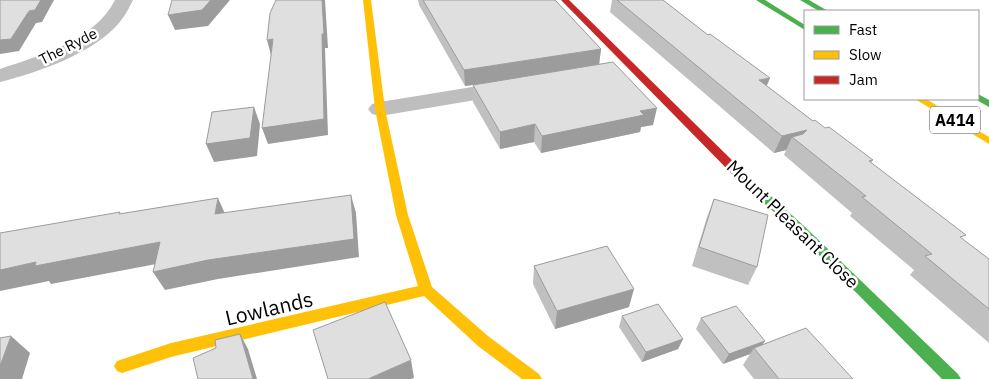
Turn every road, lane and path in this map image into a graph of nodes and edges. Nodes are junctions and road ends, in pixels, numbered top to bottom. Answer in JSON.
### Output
{"nodes":[{"id":1,"x":124,"y":0,"type":"edge"},
{"id":2,"x":367,"y":0,"type":"edge"},
{"id":3,"x":565,"y":0,"type":"edge"},
{"id":4,"x":760,"y":0,"type":"edge"},
{"id":5,"x":804,"y":0,"type":"edge"},
{"id":6,"x":822,"y":10,"type":"edge"},
{"id":7,"x":804,"y":27,"type":"edge"},
{"id":8,"x":633,"y":67,"type":"junction"},
{"id":9,"x":604,"y":72,"type":"edge"},
{"id":10,"x":0,"y":76,"type":"edge"},
{"id":11,"x":526,"y":85,"type":"edge"},
{"id":12,"x":922,"y":100,"type":"edge"},
{"id":13,"x":380,"y":109,"type":"junction"},
{"id":14,"x":989,"y":141,"type":"edge"},
{"id":15,"x":426,"y":290,"type":"junction"},
{"id":16,"x":122,"y":366,"type":"dead end"},
{"id":17,"x":534,"y":379,"type":"edge"},
{"id":18,"x":953,"y":379,"type":"edge"}],
"edges":[{"from":1,"to":10,"type":"street","name":"The Ryde"},
{"from":2,"to":13,"type":"main road"},
{"from":3,"to":8,"type":"main road","name":"Mount Pleasant Close"},
{"from":4,"to":7,"type":"main road"},
{"from":5,"to":6,"type":"main road"},
{"from":8,"to":9,"type":"street"},
{"from":8,"to":18,"type":"main road","name":"Mount Pleasant Close"},
{"from":11,"to":13,"type":"street"},
{"from":12,"to":14,"type":"main road","number":"A414"},
{"from":13,"to":15,"type":"main road"},
{"from":15,"to":16,"type":"main road","name":"Lowlands"},
{"from":15,"to":17,"type":"main road"}]}
